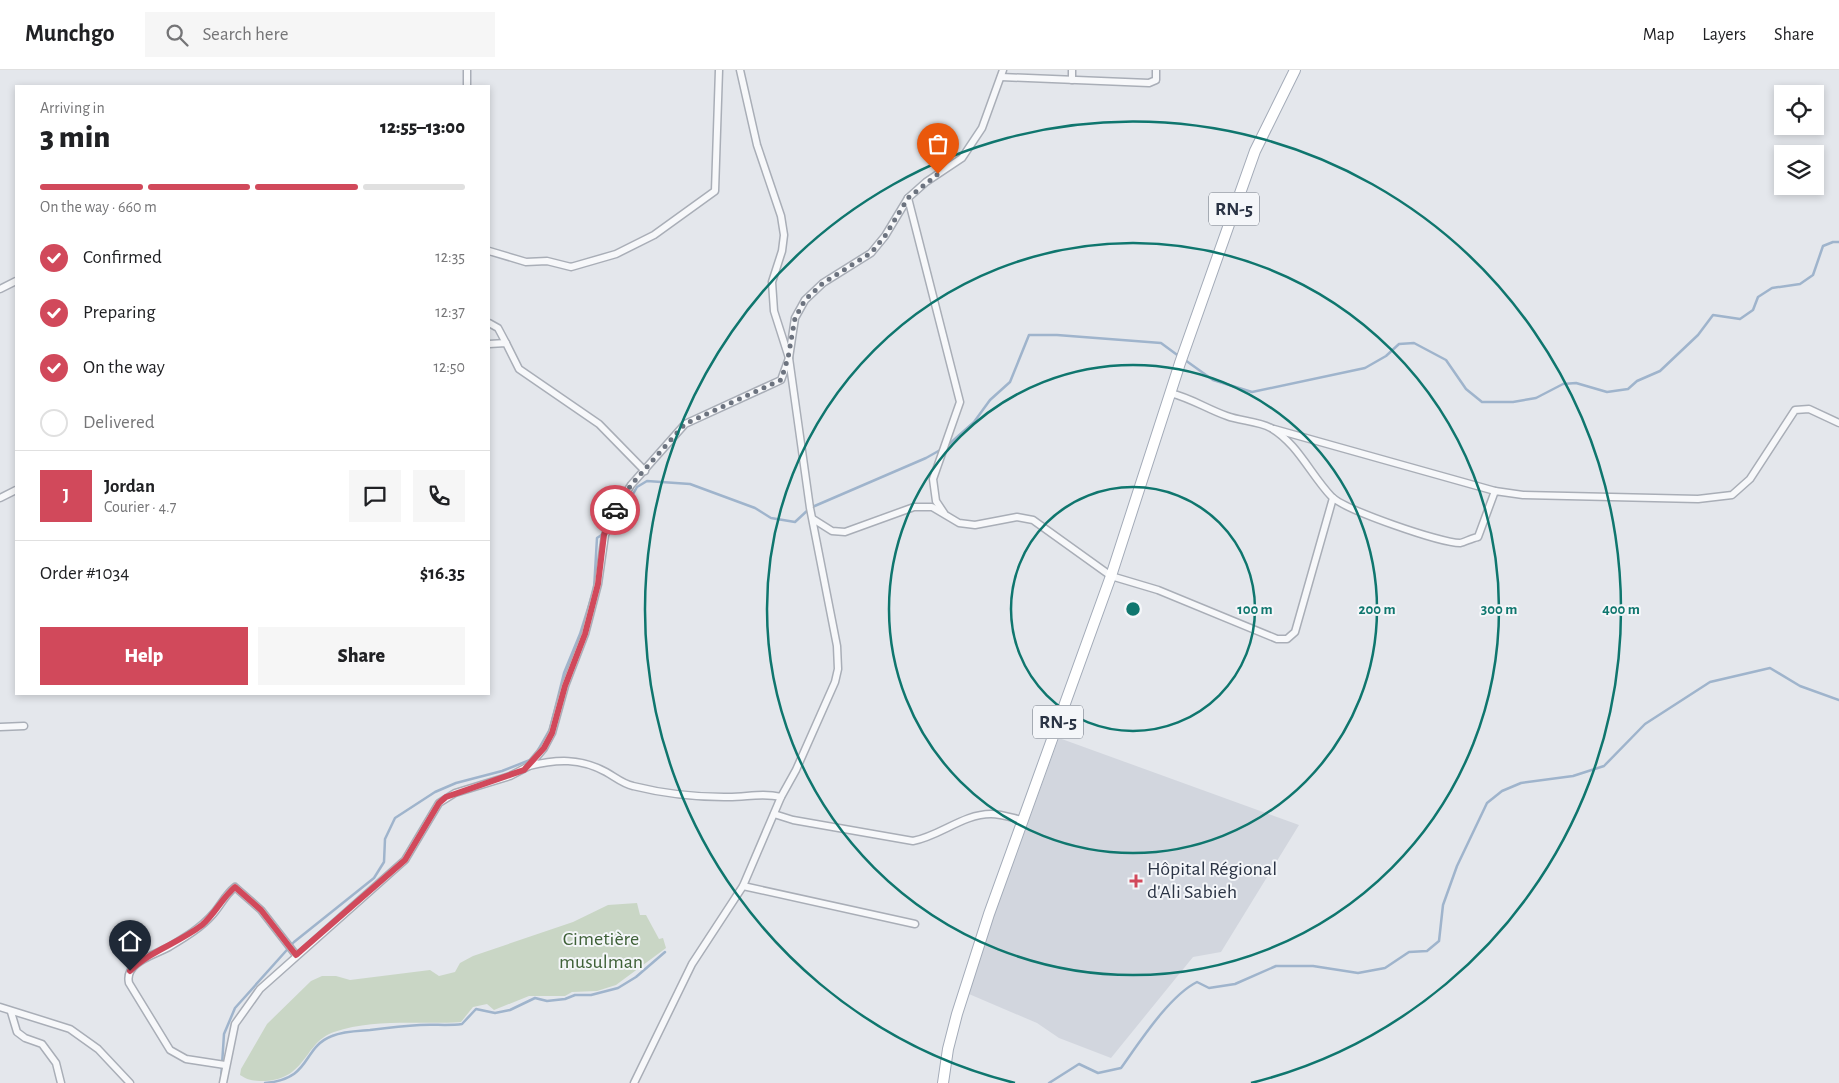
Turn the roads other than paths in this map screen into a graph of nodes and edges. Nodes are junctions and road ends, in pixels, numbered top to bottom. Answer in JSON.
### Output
{"nodes":[{"id":1,"x":467,"y":70,"type":"edge"},
{"id":2,"x":719,"y":70,"type":"edge"},
{"id":3,"x":740,"y":70,"type":"edge"},
{"id":4,"x":1003,"y":70,"type":"edge"},
{"id":5,"x":1072,"y":70,"type":"edge"},
{"id":6,"x":1156,"y":70,"type":"edge"},
{"id":7,"x":1295,"y":70,"type":"edge"},
{"id":8,"x":1000,"y":78,"type":"junction"},
{"id":9,"x":1072,"y":80,"type":"junction"},
{"id":10,"x":467,"y":85,"type":"edge"},
{"id":11,"x":908,"y":198,"type":"junction"},
{"id":12,"x":490,"y":251,"type":"edge"},
{"id":13,"x":15,"y":282,"type":"edge"},
{"id":14,"x":0,"y":289,"type":"edge"},
{"id":15,"x":490,"y":324,"type":"edge"},
{"id":16,"x":506,"y":343,"type":"junction"},
{"id":17,"x":490,"y":344,"type":"edge"},
{"id":18,"x":788,"y":358,"type":"junction"},
{"id":19,"x":1170,"y":393,"type":"junction"},
{"id":20,"x":1839,"y":423,"type":"edge"},
{"id":21,"x":1270,"y":428,"type":"junction"},
{"id":22,"x":645,"y":471,"type":"junction"},
{"id":23,"x":15,"y":490,"type":"edge"},
{"id":24,"x":1495,"y":491,"type":"junction"},
{"id":25,"x":0,"y":498,"type":"edge"},
{"id":26,"x":1333,"y":498,"type":"junction"},
{"id":27,"x":945,"y":514,"type":"junction"},
{"id":28,"x":813,"y":519,"type":"junction"},
{"id":29,"x":1111,"y":576,"type":"junction"},
{"id":30,"x":24,"y":726,"type":"dead end"},
{"id":31,"x":0,"y":727,"type":"edge"},
{"id":32,"x":529,"y":766,"type":"junction"},
{"id":33,"x":781,"y":797,"type":"junction"},
{"id":34,"x":774,"y":814,"type":"junction"},
{"id":35,"x":1022,"y":820,"type":"junction"},
{"id":36,"x":743,"y":886,"type":"junction"},
{"id":37,"x":916,"y":924,"type":"dead end"},
{"id":38,"x":296,"y":955,"type":"junction"},
{"id":39,"x":0,"y":1007,"type":"edge"},
{"id":40,"x":11,"y":1012,"type":"junction"},
{"id":41,"x":225,"y":1065,"type":"junction"},
{"id":42,"x":61,"y":1083,"type":"edge"},
{"id":43,"x":130,"y":1083,"type":"edge"},
{"id":44,"x":223,"y":1083,"type":"edge"},
{"id":45,"x":634,"y":1083,"type":"edge"},
{"id":46,"x":943,"y":1083,"type":"edge"}],
"edges":[{"from":1,"to":10,"type":"street"},
{"from":2,"to":12,"type":"street"},
{"from":3,"to":18,"type":"street"},
{"from":4,"to":8,"type":"street"},
{"from":5,"to":9,"type":"street"},
{"from":6,"to":9,"type":"street"},
{"from":7,"to":19,"type":"main road","number":"RN-5"},
{"from":8,"to":9,"type":"street"},
{"from":8,"to":11,"type":"street"},
{"from":11,"to":18,"type":"street"},
{"from":11,"to":27,"type":"street"},
{"from":13,"to":14,"type":"street"},
{"from":15,"to":16,"type":"street"},
{"from":16,"to":17,"type":"street"},
{"from":16,"to":22,"type":"street"},
{"from":18,"to":22,"type":"street"},
{"from":18,"to":28,"type":"street"},
{"from":19,"to":21,"type":"street"},
{"from":19,"to":29,"type":"main road","number":"RN-5"},
{"from":20,"to":24,"type":"street"},
{"from":21,"to":24,"type":"street"},
{"from":21,"to":26,"type":"street"},
{"from":22,"to":32,"type":"street"},
{"from":23,"to":25,"type":"street"},
{"from":24,"to":26,"type":"street"},
{"from":26,"to":29,"type":"street"},
{"from":27,"to":28,"type":"street"},
{"from":27,"to":29,"type":"street"},
{"from":28,"to":33,"type":"street"},
{"from":29,"to":35,"type":"main road","number":"RN-5"},
{"from":30,"to":31,"type":"street"},
{"from":32,"to":33,"type":"street"},
{"from":32,"to":38,"type":"street"},
{"from":33,"to":34,"type":"street"},
{"from":34,"to":35,"type":"street"},
{"from":34,"to":36,"type":"street"},
{"from":35,"to":46,"type":"main road","number":"RN-5"},
{"from":36,"to":37,"type":"street"},
{"from":36,"to":45,"type":"street"},
{"from":38,"to":41,"type":"street"},
{"from":38,"to":41,"type":"street"},
{"from":39,"to":40,"type":"street"},
{"from":40,"to":42,"type":"street"},
{"from":40,"to":43,"type":"street"},
{"from":41,"to":44,"type":"street"}]}
